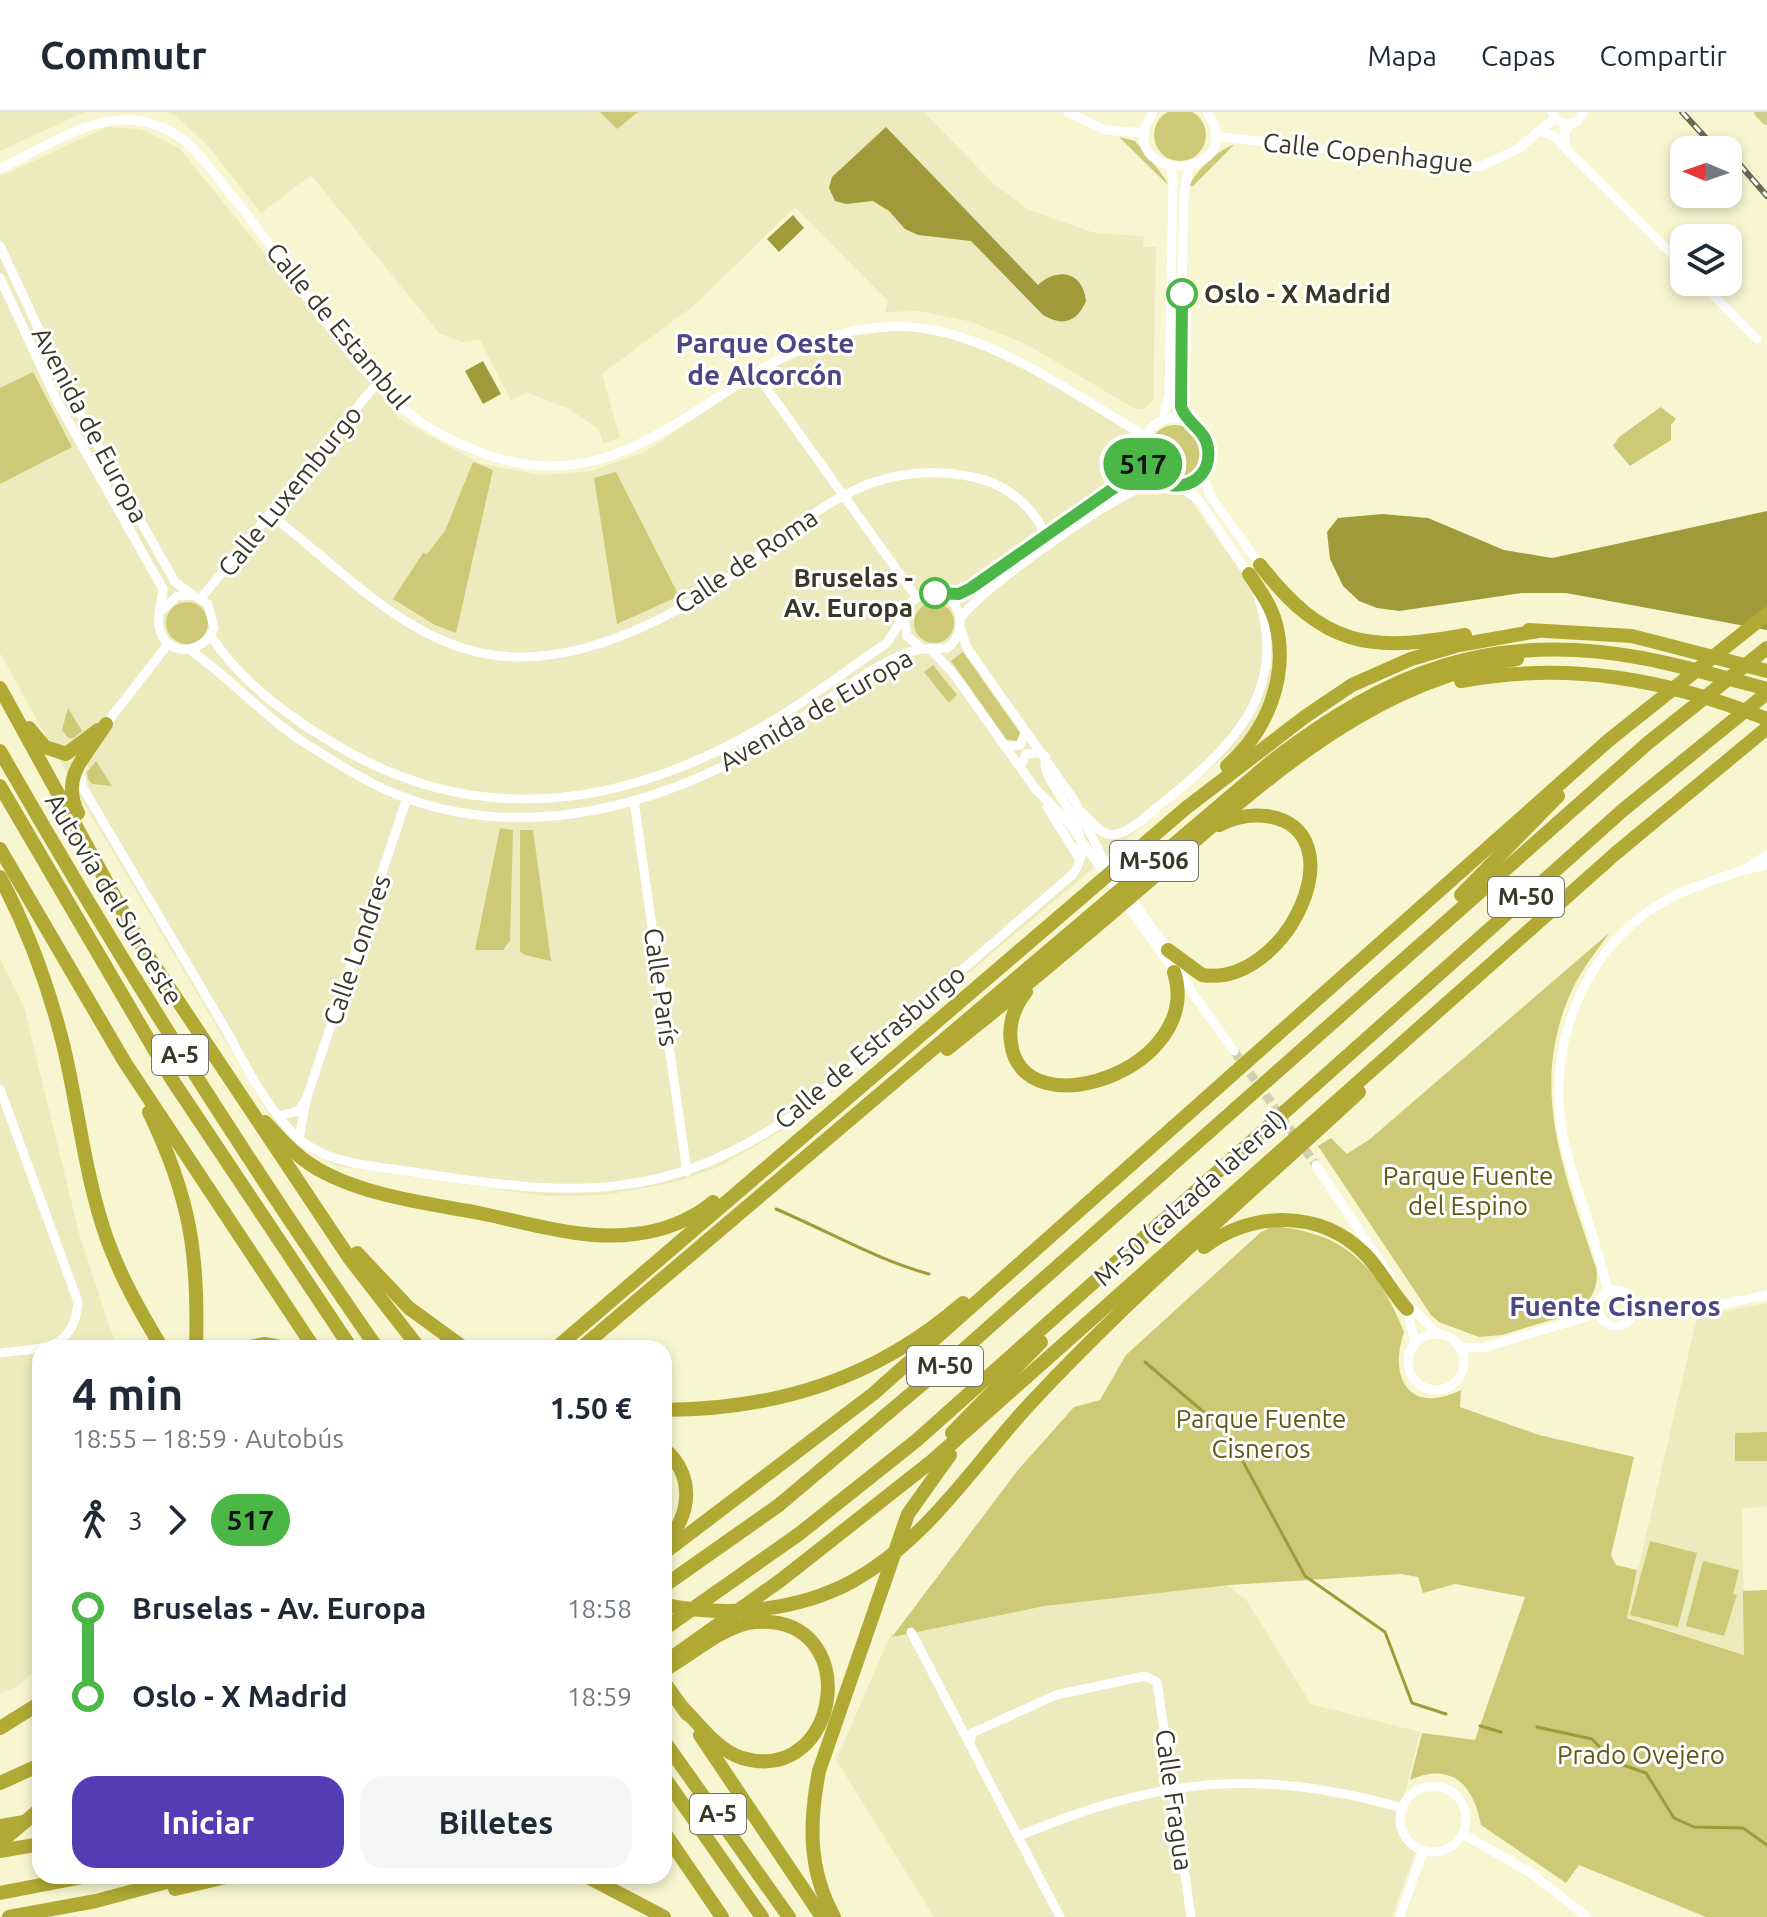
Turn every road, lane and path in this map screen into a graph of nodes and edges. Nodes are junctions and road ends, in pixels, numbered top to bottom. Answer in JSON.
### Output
{"nodes":[{"id":1,"x":1068,"y":112,"type":"edge"},
{"id":2,"x":1153,"y":112,"type":"edge"},
{"id":3,"x":1207,"y":112,"type":"edge"},
{"id":4,"x":1583,"y":112,"type":"edge"},
{"id":5,"x":1760,"y":112,"type":"edge"},
{"id":6,"x":1554,"y":115,"type":"edge"},
{"id":7,"x":1767,"y":119,"type":"edge"},
{"id":8,"x":1571,"y":124,"type":"junction"},
{"id":9,"x":1537,"y":131,"type":"junction"},
{"id":10,"x":1145,"y":133,"type":"junction"},
{"id":11,"x":1215,"y":136,"type":"junction"},
{"id":12,"x":1566,"y":149,"type":"junction"},
{"id":13,"x":1170,"y":167,"type":"junction"},
{"id":14,"x":1189,"y":168,"type":"junction"},
{"id":15,"x":0,"y":169,"type":"edge"},
{"id":16,"x":0,"y":246,"type":"edge"},
{"id":17,"x":1670,"y":252,"type":"edge"},
{"id":18,"x":0,"y":278,"type":"edge"},
{"id":19,"x":1714,"y":296,"type":"edge"},
{"id":20,"x":1757,"y":339,"type":"dead end"},
{"id":21,"x":755,"y":372,"type":"junction"},
{"id":22,"x":378,"y":382,"type":"junction"},
{"id":23,"x":1163,"y":420,"type":"junction"},
{"id":24,"x":1188,"y":421,"type":"junction"},
{"id":25,"x":1145,"y":436,"type":"junction"},
{"id":26,"x":1141,"y":456,"type":"junction"},
{"id":27,"x":1203,"y":471,"type":"junction"},
{"id":28,"x":1157,"y":481,"type":"junction"},
{"id":29,"x":1178,"y":486,"type":"junction"},
{"id":30,"x":843,"y":495,"type":"junction"},
{"id":31,"x":272,"y":516,"type":"junction"},
{"id":32,"x":1045,"y":535,"type":"junction"},
{"id":33,"x":1254,"y":569,"type":"junction"},
{"id":34,"x":197,"y":596,"type":"junction"},
{"id":35,"x":945,"y":596,"type":"junction"},
{"id":36,"x":917,"y":598,"type":"junction"},
{"id":37,"x":160,"y":612,"type":"junction"},
{"id":38,"x":1767,"y":614,"type":"edge"},
{"id":39,"x":904,"y":617,"type":"junction"},
{"id":40,"x":961,"y":618,"type":"junction"},
{"id":41,"x":961,"y":630,"type":"junction"},
{"id":42,"x":1538,"y":631,"type":"junction"},
{"id":43,"x":211,"y":636,"type":"junction"},
{"id":44,"x":168,"y":644,"type":"junction"},
{"id":45,"x":1767,"y":648,"type":"edge"},
{"id":46,"x":190,"y":650,"type":"junction"},
{"id":47,"x":927,"y":650,"type":"junction"},
{"id":48,"x":1577,"y":650,"type":"junction"},
{"id":49,"x":1767,"y":671,"type":"edge"},
{"id":50,"x":1767,"y":691,"type":"edge"},
{"id":51,"x":3,"y":694,"type":"edge"},
{"id":52,"x":1391,"y":699,"type":"junction"},
{"id":53,"x":1767,"y":719,"type":"edge"},
{"id":54,"x":106,"y":724,"type":"junction"},
{"id":55,"x":1767,"y":728,"type":"edge"},
{"id":56,"x":1026,"y":732,"type":"junction"},
{"id":57,"x":1609,"y":740,"type":"junction"},
{"id":58,"x":1006,"y":746,"type":"junction"},
{"id":59,"x":90,"y":750,"type":"junction"},
{"id":60,"x":0,"y":751,"type":"edge"},
{"id":61,"x":1044,"y":755,"type":"junction"},
{"id":62,"x":1020,"y":767,"type":"junction"},
{"id":63,"x":0,"y":786,"type":"edge"},
{"id":64,"x":1033,"y":786,"type":"junction"},
{"id":65,"x":407,"y":798,"type":"junction"},
{"id":66,"x":634,"y":801,"type":"junction"},
{"id":67,"x":1186,"y":808,"type":"junction"},
{"id":68,"x":1080,"y":811,"type":"junction"},
{"id":69,"x":1204,"y":833,"type":"junction"},
{"id":70,"x":1079,"y":837,"type":"junction"},
{"id":71,"x":0,"y":849,"type":"edge"},
{"id":72,"x":1096,"y":855,"type":"junction"},
{"id":73,"x":1767,"y":855,"type":"edge"},
{"id":74,"x":1079,"y":858,"type":"junction"},
{"id":75,"x":1767,"y":865,"type":"edge"},
{"id":76,"x":1744,"y":870,"type":"junction"},
{"id":77,"x":104,"y":876,"type":"junction"},
{"id":78,"x":0,"y":877,"type":"edge"},
{"id":79,"x":1132,"y":907,"type":"junction"},
{"id":80,"x":1168,"y":950,"type":"junction"},
{"id":81,"x":1410,"y":952,"type":"junction"},
{"id":82,"x":1504,"y":954,"type":"junction"},
{"id":83,"x":1043,"y":972,"type":"junction"},
{"id":84,"x":1174,"y":972,"type":"junction"},
{"id":85,"x":1193,"y":994,"type":"junction"},
{"id":86,"x":1234,"y":1051,"type":"tunnel mouth"},
{"id":87,"x":124,"y":1061,"type":"junction"},
{"id":88,"x":229,"y":1082,"type":"junction"},
{"id":89,"x":0,"y":1089,"type":"edge"},
{"id":90,"x":306,"y":1100,"type":"junction"},
{"id":91,"x":831,"y":1111,"type":"junction"},
{"id":92,"x":279,"y":1116,"type":"junction"},
{"id":93,"x":299,"y":1140,"type":"junction"},
{"id":94,"x":1133,"y":1163,"type":"junction"},
{"id":95,"x":1316,"y":1165,"type":"tunnel mouth"},
{"id":96,"x":687,"y":1172,"type":"junction"},
{"id":97,"x":784,"y":1179,"type":"junction"},
{"id":98,"x":314,"y":1206,"type":"junction"},
{"id":99,"x":1101,"y":1277,"type":"junction"},
{"id":100,"x":1608,"y":1292,"type":"junction"},
{"id":101,"x":1401,"y":1294,"type":"junction"},
{"id":102,"x":1767,"y":1295,"type":"edge"},
{"id":103,"x":1407,"y":1309,"type":"junction"},
{"id":104,"x":1634,"y":1309,"type":"junction"},
{"id":105,"x":1599,"y":1313,"type":"junction"},
{"id":106,"x":1437,"y":1334,"type":"junction"},
{"id":107,"x":63,"y":1340,"type":"edge"},
{"id":108,"x":157,"y":1340,"type":"edge"},
{"id":109,"x":196,"y":1340,"type":"edge"},
{"id":110,"x":309,"y":1340,"type":"edge"},
{"id":111,"x":346,"y":1340,"type":"edge"},
{"id":112,"x":371,"y":1340,"type":"edge"},
{"id":113,"x":413,"y":1340,"type":"edge"},
{"id":114,"x":453,"y":1340,"type":"edge"},
{"id":115,"x":565,"y":1340,"type":"edge"},
{"id":116,"x":591,"y":1340,"type":"edge"},
{"id":117,"x":1415,"y":1343,"type":"junction"},
{"id":118,"x":1459,"y":1347,"type":"junction"},
{"id":119,"x":1483,"y":1348,"type":"junction"},
{"id":120,"x":32,"y":1349,"type":"edge"},
{"id":121,"x":0,"y":1353,"type":"edge"},
{"id":122,"x":1463,"y":1367,"type":"junction"},
{"id":123,"x":1017,"y":1389,"type":"junction"},
{"id":124,"x":1043,"y":1391,"type":"junction"},
{"id":125,"x":672,"y":1409,"type":"edge"},
{"id":126,"x":672,"y":1456,"type":"edge"},
{"id":127,"x":894,"y":1493,"type":"junction"},
{"id":128,"x":672,"y":1535,"type":"edge"},
{"id":129,"x":672,"y":1547,"type":"edge"},
{"id":130,"x":672,"y":1580,"type":"edge"},
{"id":131,"x":672,"y":1606,"type":"edge"},
{"id":132,"x":672,"y":1623,"type":"edge"},
{"id":133,"x":911,"y":1632,"type":"dead end"},
{"id":134,"x":672,"y":1654,"type":"edge"},
{"id":135,"x":672,"y":1665,"type":"edge"},
{"id":136,"x":672,"y":1693,"type":"edge"},
{"id":137,"x":682,"y":1707,"type":"junction"},
{"id":138,"x":32,"y":1708,"type":"edge"},
{"id":139,"x":32,"y":1718,"type":"edge"},
{"id":140,"x":0,"y":1728,"type":"edge"},
{"id":141,"x":0,"y":1735,"type":"edge"},
{"id":142,"x":969,"y":1744,"type":"junction"},
{"id":143,"x":672,"y":1752,"type":"edge"},
{"id":144,"x":32,"y":1769,"type":"edge"},
{"id":145,"x":0,"y":1783,"type":"edge"},
{"id":146,"x":1173,"y":1787,"type":"junction"},
{"id":147,"x":672,"y":1788,"type":"edge"},
{"id":148,"x":1402,"y":1808,"type":"junction"},
{"id":149,"x":32,"y":1816,"type":"edge"},
{"id":150,"x":32,"y":1820,"type":"edge"},
{"id":151,"x":0,"y":1826,"type":"edge"},
{"id":152,"x":1463,"y":1834,"type":"junction"},
{"id":153,"x":1019,"y":1836,"type":"junction"},
{"id":154,"x":0,"y":1843,"type":"edge"},
{"id":155,"x":672,"y":1844,"type":"edge"},
{"id":156,"x":32,"y":1845,"type":"edge"},
{"id":157,"x":1423,"y":1850,"type":"junction"},
{"id":158,"x":0,"y":1851,"type":"edge"},
{"id":159,"x":47,"y":1884,"type":"edge"},
{"id":160,"x":159,"y":1884,"type":"edge"},
{"id":161,"x":197,"y":1884,"type":"edge"},
{"id":162,"x":601,"y":1884,"type":"edge"},
{"id":163,"x":0,"y":1893,"type":"edge"},
{"id":164,"x":96,"y":1901,"type":"junction"},
{"id":165,"x":9,"y":1917,"type":"edge"},
{"id":166,"x":664,"y":1917,"type":"edge"},
{"id":167,"x":722,"y":1917,"type":"edge"},
{"id":168,"x":762,"y":1917,"type":"edge"},
{"id":169,"x":789,"y":1917,"type":"edge"},
{"id":170,"x":822,"y":1917,"type":"edge"},
{"id":171,"x":834,"y":1917,"type":"edge"},
{"id":172,"x":1060,"y":1917,"type":"edge"},
{"id":173,"x":1191,"y":1917,"type":"edge"},
{"id":174,"x":1400,"y":1917,"type":"edge"},
{"id":175,"x":1587,"y":1917,"type":"edge"}],
"edges":[{"from":1,"to":10,"type":"street"},
{"from":2,"to":10,"type":"street"},
{"from":3,"to":11,"type":"street"},
{"from":4,"to":8,"type":"street"},
{"from":5,"to":7,"type":"main road"},
{"from":6,"to":8,"type":"street"},
{"from":6,"to":9,"type":"street","name":"Calle Copenhague"},
{"from":8,"to":12,"type":"street"},
{"from":9,"to":11,"type":"street","name":"Calle Copenhague"},
{"from":9,"to":12,"type":"street"},
{"from":10,"to":13,"type":"street"},
{"from":11,"to":14,"type":"street"},
{"from":12,"to":17,"type":"street"},
{"from":13,"to":14,"type":"street"},
{"from":13,"to":23,"type":"street"},
{"from":14,"to":24,"type":"street"},
{"from":15,"to":22,"type":"street","name":"Calle de Estambul"},
{"from":16,"to":34,"type":"street","name":"Avenida de Europa"},
{"from":18,"to":37,"type":"street","name":"Avenida de Europa"},
{"from":19,"to":20,"type":"street"},
{"from":21,"to":22,"type":"street","name":"Calle de Estambul"},
{"from":21,"to":25,"type":"street","name":"Calle de Estambul"},
{"from":21,"to":30,"type":"street"},
{"from":22,"to":31,"type":"street","name":"Calle Luxemburgo"},
{"from":23,"to":24,"type":"street"},
{"from":23,"to":25,"type":"street"},
{"from":24,"to":27,"type":"street"},
{"from":25,"to":26,"type":"street"},
{"from":26,"to":28,"type":"street"},
{"from":26,"to":32,"type":"street"},
{"from":27,"to":29,"type":"street"},
{"from":27,"to":33,"type":"street"},
{"from":28,"to":29,"type":"street"},
{"from":28,"to":40,"type":"street"},
{"from":29,"to":33,"type":"street"},
{"from":30,"to":31,"type":"street","name":"Calle de Roma"},
{"from":30,"to":32,"type":"street","name":"Calle de Roma"},
{"from":30,"to":36,"type":"street"},
{"from":31,"to":34,"type":"street","name":"Calle Luxemburgo"},
{"from":32,"to":35,"type":"street"},
{"from":33,"to":42,"type":"highway"},
{"from":33,"to":67,"type":"highway"},
{"from":33,"to":68,"type":"street"},
{"from":34,"to":37,"type":"street"},
{"from":34,"to":43,"type":"street"},
{"from":35,"to":36,"type":"street"},
{"from":35,"to":40,"type":"street"},
{"from":36,"to":39,"type":"street"},
{"from":37,"to":44,"type":"street"},
{"from":38,"to":57,"type":"highway"},
{"from":39,"to":43,"type":"street","name":"Avenida de Europa"},
{"from":39,"to":47,"type":"street"},
{"from":40,"to":41,"type":"street"},
{"from":41,"to":47,"type":"street"},
{"from":41,"to":56,"type":"street"},
{"from":42,"to":49,"type":"highway","number":"M-506"},
{"from":42,"to":67,"type":"highway","number":"M-506"},
{"from":43,"to":46,"type":"street"},
{"from":44,"to":46,"type":"street"},
{"from":44,"to":54,"type":"street"},
{"from":45,"to":81,"type":"highway","number":"M-50"},
{"from":46,"to":65,"type":"street","name":"Avenida de Europa"},
{"from":47,"to":58,"type":"street"},
{"from":47,"to":66,"type":"street","name":"Avenida de Europa"},
{"from":48,"to":50,"type":"highway","number":"M-506"},
{"from":48,"to":52,"type":"highway"},
{"from":48,"to":97,"type":"highway","number":"M-506"},
{"from":50,"to":99,"type":"highway","number":"M-50"},
{"from":51,"to":54,"type":"highway"},
{"from":51,"to":77,"type":"highway"},
{"from":52,"to":53,"type":"highway"},
{"from":52,"to":69,"type":"highway"},
{"from":54,"to":59,"type":"highway"},
{"from":55,"to":82,"type":"highway","name":"M-50 (calzada lateral)","number":"M-50"},
{"from":56,"to":58,"type":"street"},
{"from":56,"to":61,"type":"street"},
{"from":57,"to":81,"type":"highway"},
{"from":57,"to":94,"type":"highway"},
{"from":58,"to":62,"type":"street"},
{"from":59,"to":77,"type":"highway"},
{"from":59,"to":92,"type":"street","name":"Calle de Estrasburgo"},
{"from":60,"to":112,"type":"highway","name":"Autovía del Suroeste","number":"A-5"},
{"from":61,"to":62,"type":"street"},
{"from":61,"to":68,"type":"street"},
{"from":61,"to":70,"type":"street"},
{"from":62,"to":64,"type":"street"},
{"from":63,"to":111,"type":"highway","name":"Autovía del Suroeste","number":"A-5"},
{"from":64,"to":70,"type":"street"},
{"from":64,"to":74,"type":"street"},
{"from":65,"to":66,"type":"street","name":"Avenida de Europa"},
{"from":65,"to":90,"type":"street","name":"Calle Londres"},
{"from":66,"to":96,"type":"street","name":"Calle París"},
{"from":67,"to":91,"type":"highway","number":"M-506"},
{"from":68,"to":72,"type":"street"},
{"from":69,"to":80,"type":"highway"},
{"from":69,"to":83,"type":"highway"},
{"from":70,"to":72,"type":"street"},
{"from":70,"to":74,"type":"street"},
{"from":71,"to":87,"type":"highway"},
{"from":72,"to":79,"type":"street"},
{"from":73,"to":76,"type":"street"},
{"from":74,"to":96,"type":"street","name":"Calle de Estrasburgo"},
{"from":75,"to":76,"type":"street"},
{"from":76,"to":100,"type":"street"},
{"from":77,"to":88,"type":"highway"},
{"from":78,"to":108,"type":"highway"},
{"from":79,"to":80,"type":"street"},
{"from":79,"to":84,"type":"street"},
{"from":80,"to":85,"type":"street"},
{"from":81,"to":130,"type":"highway","number":"M-50"},
{"from":82,"to":123,"type":"highway","name":"M-50 (calzada lateral)","number":"M-50"},
{"from":82,"to":124,"type":"highway"},
{"from":83,"to":84,"type":"highway"},
{"from":83,"to":97,"type":"highway"},
{"from":84,"to":85,"type":"street"},
{"from":85,"to":86,"type":"street"},
{"from":87,"to":109,"type":"highway"},
{"from":87,"to":110,"type":"highway"},
{"from":88,"to":91,"type":"highway"},
{"from":88,"to":98,"type":"highway"},
{"from":89,"to":107,"type":"street"},
{"from":90,"to":92,"type":"street"},
{"from":90,"to":93,"type":"street","name":"Calle Londres"},
{"from":91,"to":115,"type":"highway","number":"M-506"},
{"from":92,"to":93,"type":"street","name":"Calle de Estrasburgo"},
{"from":93,"to":96,"type":"street","name":"Calle de Estrasburgo"},
{"from":94,"to":125,"type":"highway"},
{"from":94,"to":129,"type":"highway"},
{"from":95,"to":101,"type":"street"},
{"from":97,"to":116,"type":"highway","number":"M-506"},
{"from":98,"to":113,"type":"highway"},
{"from":98,"to":114,"type":"highway"},
{"from":99,"to":127,"type":"highway","number":"M-50"},
{"from":99,"to":132,"type":"highway","number":"M-50"},
{"from":100,"to":104,"type":"street"},
{"from":100,"to":105,"type":"street"},
{"from":101,"to":103,"type":"street"},
{"from":101,"to":106,"type":"street"},
{"from":102,"to":104,"type":"street"},
{"from":103,"to":117,"type":"street"},
{"from":103,"to":124,"type":"highway"},
{"from":104,"to":105,"type":"street"},
{"from":105,"to":119,"type":"street"},
{"from":106,"to":117,"type":"street"},
{"from":106,"to":118,"type":"street"},
{"from":117,"to":122,"type":"street"},
{"from":118,"to":119,"type":"street"},
{"from":118,"to":122,"type":"street"},
{"from":119,"to":122,"type":"street"},
{"from":120,"to":121,"type":"street"},
{"from":123,"to":127,"type":"highway","name":"M-50 (calzada lateral)","number":"M-50"},
{"from":123,"to":171,"type":"highway"},
{"from":124,"to":131,"type":"highway"},
{"from":126,"to":128,"type":"highway"},
{"from":127,"to":134,"type":"highway","name":"M-50 (calzada lateral)","number":"M-50"},
{"from":133,"to":142,"type":"street"},
{"from":135,"to":137,"type":"highway"},
{"from":136,"to":137,"type":"highway"},
{"from":137,"to":170,"type":"highway"},
{"from":138,"to":140,"type":"highway"},
{"from":139,"to":141,"type":"highway"},
{"from":142,"to":146,"type":"street","name":"Calle Fragua"},
{"from":142,"to":153,"type":"street"},
{"from":143,"to":169,"type":"highway","number":"A-5"},
{"from":144,"to":145,"type":"highway"},
{"from":146,"to":148,"type":"street"},
{"from":146,"to":153,"type":"street"},
{"from":146,"to":173,"type":"street","name":"Calle Fragua"},
{"from":147,"to":168,"type":"highway","number":"A-5"},
{"from":148,"to":152,"type":"street"},
{"from":148,"to":157,"type":"street"},
{"from":149,"to":154,"type":"highway"},
{"from":150,"to":151,"type":"highway"},
{"from":152,"to":157,"type":"street"},
{"from":152,"to":175,"type":"street"},
{"from":153,"to":172,"type":"street"},
{"from":155,"to":167,"type":"highway"},
{"from":156,"to":158,"type":"highway"},
{"from":157,"to":174,"type":"street"},
{"from":159,"to":163,"type":"highway"},
{"from":160,"to":164,"type":"highway"},
{"from":161,"to":164,"type":"highway"},
{"from":162,"to":166,"type":"highway"},
{"from":164,"to":165,"type":"highway"}]}
